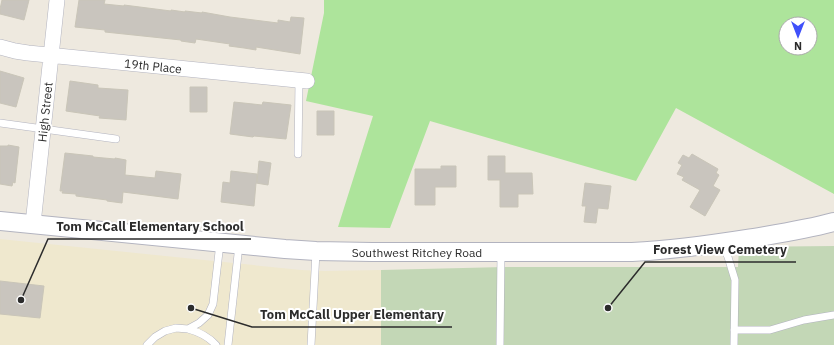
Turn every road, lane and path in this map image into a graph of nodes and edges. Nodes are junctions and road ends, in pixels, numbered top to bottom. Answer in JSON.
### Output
{"nodes":[{"id":1,"x":57,"y":0,"type":"edge"},
{"id":2,"x":0,"y":46,"type":"edge"},
{"id":3,"x":51,"y":55,"type":"junction"},
{"id":4,"x":303,"y":81,"type":"joint"},
{"id":5,"x":0,"y":123,"type":"edge"},
{"id":6,"x":43,"y":130,"type":"junction"},
{"id":7,"x":116,"y":139,"type":"dead end"},
{"id":8,"x":298,"y":154,"type":"dead end"},
{"id":9,"x":0,"y":221,"type":"edge"},
{"id":10,"x":834,"y":222,"type":"edge"},
{"id":11,"x":34,"y":224,"type":"junction"},
{"id":12,"x":220,"y":243,"type":"junction"},
{"id":13,"x":722,"y":243,"type":"junction"},
{"id":14,"x":239,"y":245,"type":"junction"},
{"id":15,"x":316,"y":251,"type":"junction"},
{"id":16,"x":501,"y":252,"type":"junction"},
{"id":17,"x":834,"y":315,"type":"edge"},
{"id":18,"x":188,"y":329,"type":"junction"},
{"id":19,"x":734,"y":330,"type":"junction"},
{"id":20,"x":148,"y":345,"type":"edge"},
{"id":21,"x":216,"y":345,"type":"edge"},
{"id":22,"x":228,"y":345,"type":"edge"},
{"id":23,"x":311,"y":345,"type":"edge"},
{"id":24,"x":500,"y":345,"type":"edge"},
{"id":25,"x":734,"y":345,"type":"edge"}],
"edges":[{"from":1,"to":3,"type":"street","name":"High Street"},
{"from":2,"to":3,"type":"street","name":"19th Place"},
{"from":3,"to":4,"type":"street","name":"19th Place"},
{"from":3,"to":6,"type":"street","name":"High Street"},
{"from":4,"to":8,"type":"lane"},
{"from":5,"to":6,"type":"lane"},
{"from":6,"to":7,"type":"lane"},
{"from":6,"to":11,"type":"street","name":"High Street"},
{"from":9,"to":11,"type":"street","name":"Southwest Ritchey Road"},
{"from":10,"to":13,"type":"street","name":"Southwest Ritchey Road"},
{"from":11,"to":12,"type":"street","name":"Southwest Ritchey Road"},
{"from":12,"to":14,"type":"street","name":"Southwest Ritchey Road"},
{"from":12,"to":18,"type":"lane"},
{"from":13,"to":16,"type":"street","name":"Southwest Ritchey Road"},
{"from":13,"to":19,"type":"lane"},
{"from":14,"to":15,"type":"street","name":"Southwest Ritchey Road"},
{"from":14,"to":22,"type":"lane"},
{"from":15,"to":16,"type":"street","name":"Southwest Ritchey Road"},
{"from":15,"to":23,"type":"lane"},
{"from":16,"to":24,"type":"lane"},
{"from":17,"to":19,"type":"lane"},
{"from":18,"to":20,"type":"lane"},
{"from":18,"to":21,"type":"lane"},
{"from":19,"to":25,"type":"lane"}]}
